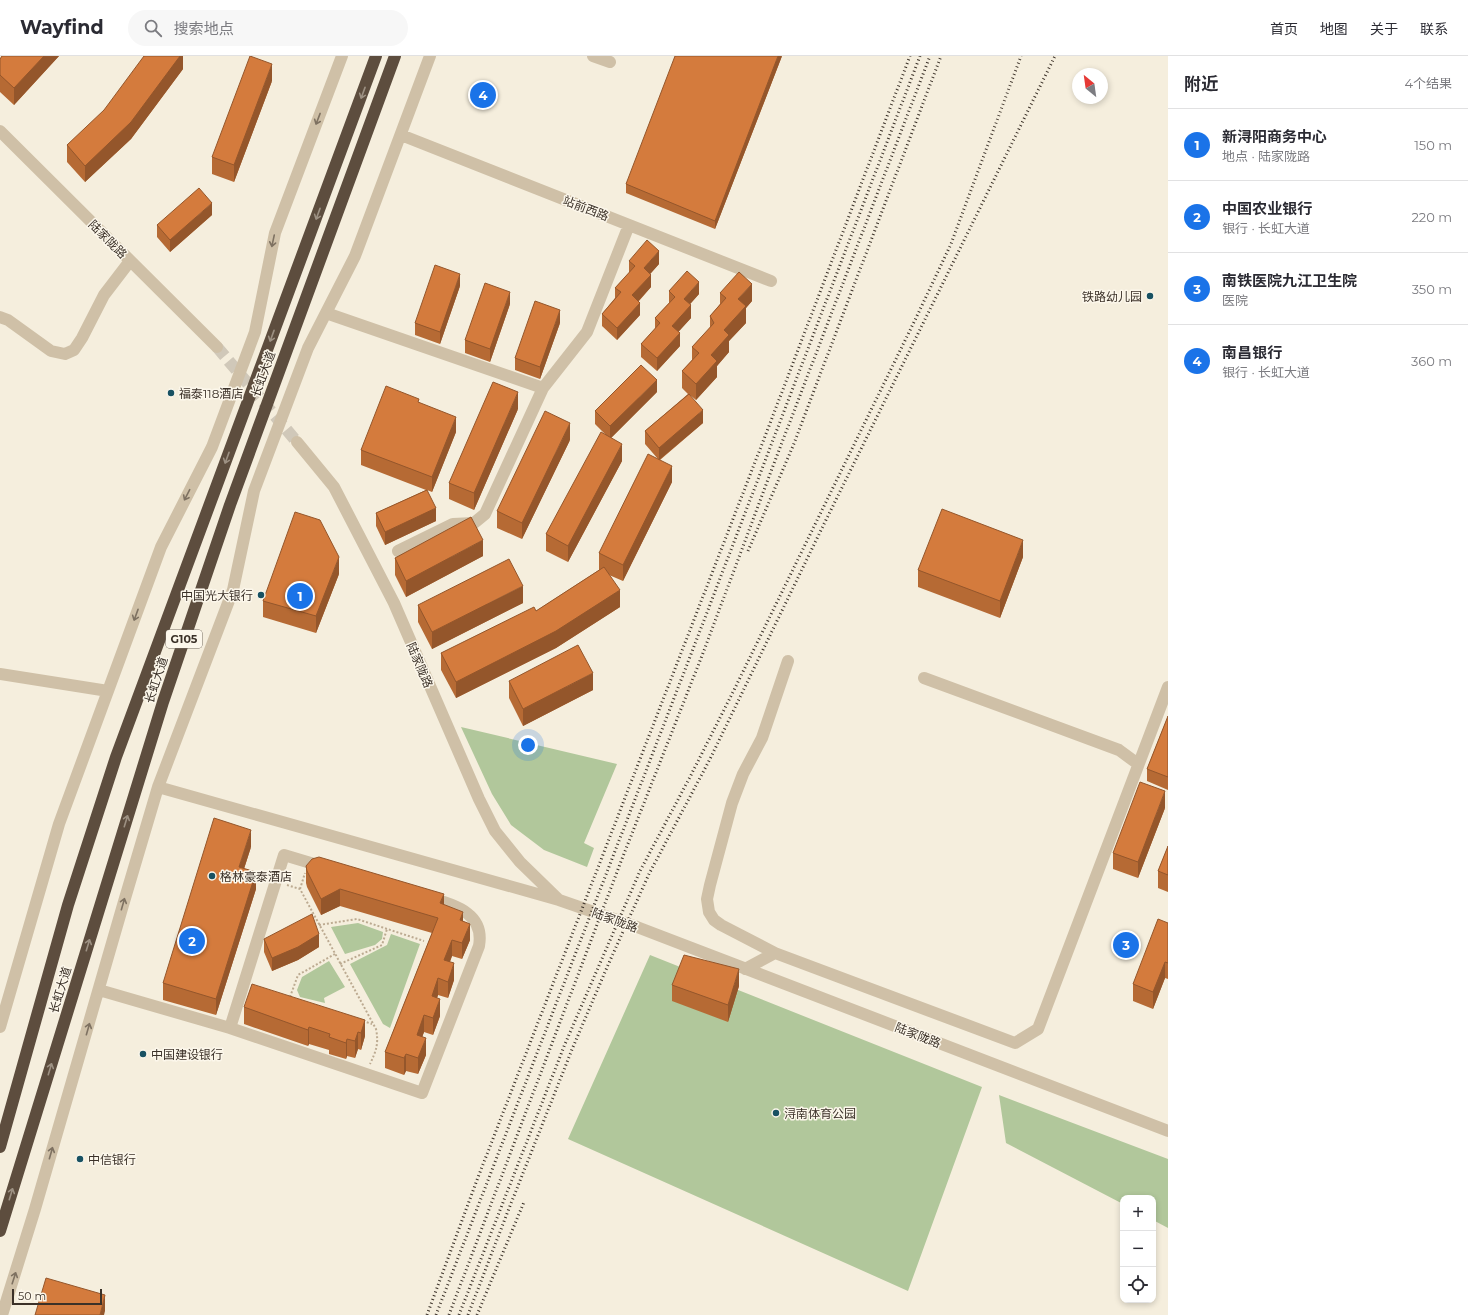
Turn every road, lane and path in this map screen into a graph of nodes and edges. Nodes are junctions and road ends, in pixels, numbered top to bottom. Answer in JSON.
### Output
{"nodes":[{"id":1,"x":342,"y":56,"type":"edge"},
{"id":2,"x":376,"y":56,"type":"edge"},
{"id":3,"x":395,"y":56,"type":"edge"},
{"id":4,"x":430,"y":56,"type":"edge"},
{"id":5,"x":593,"y":56,"type":"edge"},
{"id":6,"x":610,"y":62,"type":"dead end"},
{"id":7,"x":0,"y":131,"type":"edge"},
{"id":8,"x":401,"y":135,"type":"junction"},
{"id":9,"x":629,"y":225,"type":"junction"},
{"id":10,"x":130,"y":261,"type":"junction"},
{"id":11,"x":771,"y":280,"type":"dead end"},
{"id":12,"x":326,"y":313,"type":"junction"},
{"id":13,"x":0,"y":317,"type":"edge"},
{"id":14,"x":216,"y":347,"type":"tunnel mouth"},
{"id":15,"x":544,"y":388,"type":"junction"},
{"id":16,"x":297,"y":442,"type":"tunnel mouth"},
{"id":17,"x":398,"y":551,"type":"dead end"},
{"id":18,"x":788,"y":661,"type":"dead end"},
{"id":19,"x":0,"y":674,"type":"edge"},
{"id":20,"x":924,"y":678,"type":"dead end"},
{"id":21,"x":1168,"y":688,"type":"edge"},
{"id":22,"x":108,"y":692,"type":"junction"},
{"id":23,"x":1138,"y":764,"type":"junction"},
{"id":24,"x":158,"y":788,"type":"junction"},
{"id":25,"x":309,"y":863,"type":"junction"},
{"id":26,"x":331,"y":869,"type":"edge"},
{"id":27,"x":276,"y":882,"type":"junction"},
{"id":28,"x":300,"y":889,"type":"junction"},
{"id":29,"x":413,"y":893,"type":"edge"},
{"id":30,"x":559,"y":900,"type":"junction"},
{"id":31,"x":319,"y":925,"type":"junction"},
{"id":32,"x":388,"y":929,"type":"junction"},
{"id":33,"x":424,"y":941,"type":"dead end"},
{"id":34,"x":775,"y":953,"type":"junction"},
{"id":35,"x":335,"y":954,"type":"junction"},
{"id":36,"x":340,"y":964,"type":"junction"},
{"id":37,"x":745,"y":969,"type":"junction"},
{"id":38,"x":99,"y":990,"type":"junction"},
{"id":39,"x":284,"y":995,"type":"edge"},
{"id":40,"x":358,"y":1019,"type":"edge"},
{"id":41,"x":373,"y":1024,"type":"junction"},
{"id":42,"x":0,"y":1027,"type":"edge"},
{"id":43,"x":230,"y":1028,"type":"junction"},
{"id":44,"x":365,"y":1074,"type":"junction"},
{"id":45,"x":1168,"y":1131,"type":"edge"},
{"id":46,"x":0,"y":1147,"type":"edge"},
{"id":47,"x":0,"y":1231,"type":"edge"},
{"id":48,"x":2,"y":1315,"type":"edge"}],
"edges":[{"from":1,"to":22,"type":"street","one_way":true},
{"from":2,"to":46,"type":"highway","name":"长虹大道","number":"G105","one_way":true},
{"from":47,"to":3,"type":"highway","name":"长虹大道","number":"G105","one_way":true},
{"from":4,"to":8,"type":"street"},
{"from":5,"to":6,"type":"street"},
{"from":7,"to":10,"type":"street","name":"陆家陇路"},
{"from":8,"to":9,"type":"street","name":"站前西路"},
{"from":8,"to":12,"type":"street"},
{"from":9,"to":11,"type":"street","name":"站前西路"},
{"from":9,"to":15,"type":"street"},
{"from":10,"to":13,"type":"street"},
{"from":10,"to":14,"type":"street","name":"陆家陇路"},
{"from":12,"to":15,"type":"street"},
{"from":12,"to":24,"type":"street"},
{"from":15,"to":17,"type":"street"},
{"from":16,"to":30,"type":"street","name":"陆家陇路"},
{"from":18,"to":34,"type":"street"},
{"from":19,"to":22,"type":"street"},
{"from":20,"to":23,"type":"street"},
{"from":21,"to":23,"type":"street"},
{"from":22,"to":42,"type":"street"},
{"from":23,"to":34,"type":"street"},
{"from":24,"to":30,"type":"street"},
{"from":38,"to":24,"type":"street","one_way":true},
{"from":25,"to":26,"type":"street"},
{"from":25,"to":27,"type":"street"},
{"from":25,"to":28,"type":"path"},
{"from":27,"to":28,"type":"path"},
{"from":27,"to":43,"type":"street"},
{"from":28,"to":31,"type":"path"},
{"from":29,"to":44,"type":"street"},
{"from":30,"to":37,"type":"street","name":"陆家陇路"},
{"from":31,"to":32,"type":"path"},
{"from":31,"to":35,"type":"path"},
{"from":32,"to":33,"type":"path"},
{"from":32,"to":36,"type":"path"},
{"from":34,"to":37,"type":"street"},
{"from":35,"to":36,"type":"path"},
{"from":35,"to":39,"type":"path"},
{"from":36,"to":41,"type":"path"},
{"from":37,"to":45,"type":"street","name":"陆家陇路"},
{"from":38,"to":43,"type":"street"},
{"from":48,"to":38,"type":"street","one_way":true},
{"from":40,"to":41,"type":"path"},
{"from":41,"to":44,"type":"path"},
{"from":43,"to":44,"type":"street"}]}
